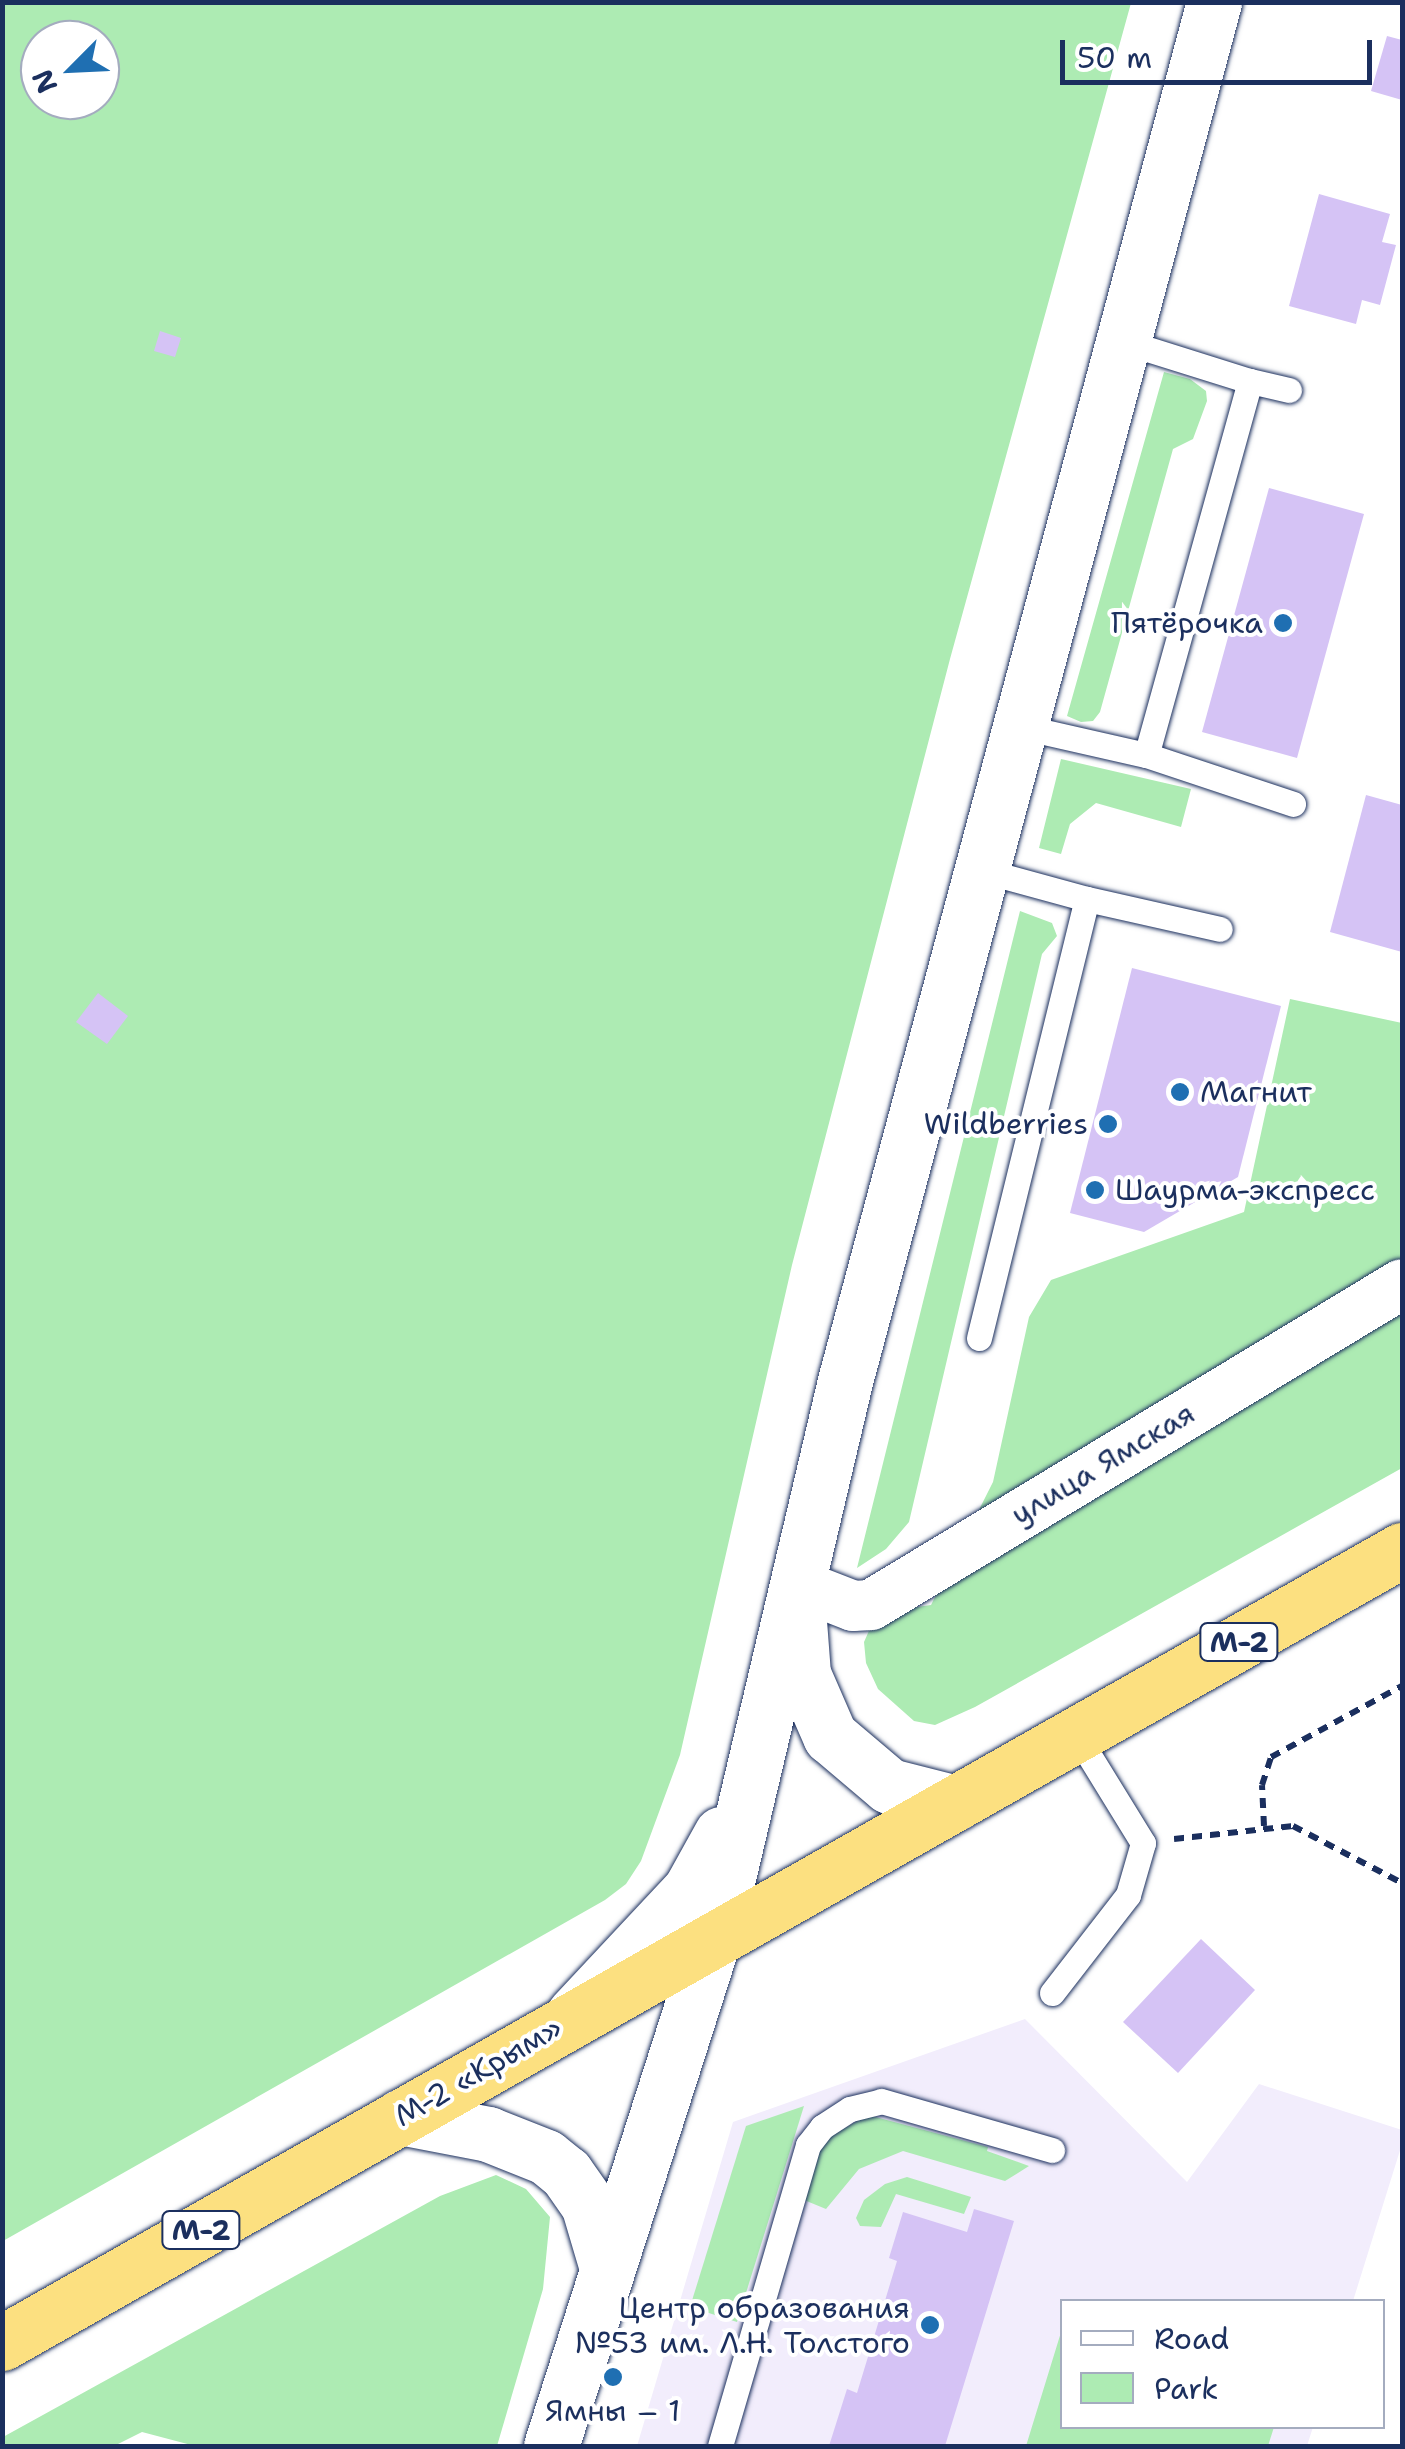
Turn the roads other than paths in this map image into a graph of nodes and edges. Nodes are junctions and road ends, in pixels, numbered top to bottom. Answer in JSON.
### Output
{"nodes":[{"id":1,"x":1214,"y":2,"type":"edge"},
{"id":2,"x":1122,"y":341,"type":"junction"},
{"id":3,"x":1250,"y":381,"type":"junction"},
{"id":4,"x":1289,"y":390,"type":"dead end"},
{"id":5,"x":1018,"y":726,"type":"junction"},
{"id":6,"x":1146,"y":755,"type":"junction"},
{"id":7,"x":1292,"y":804,"type":"dead end"},
{"id":8,"x":981,"y":870,"type":"junction"},
{"id":9,"x":1087,"y":899,"type":"junction"},
{"id":10,"x":1220,"y":929,"type":"dead end"},
{"id":11,"x":1402,"y":1284,"type":"edge"},
{"id":12,"x":980,"y":1338,"type":"dead end"},
{"id":13,"x":1402,"y":1550,"type":"edge"},
{"id":14,"x":797,"y":1584,"type":"junction"},
{"id":15,"x":1076,"y":1734,"type":"junction"},
{"id":16,"x":752,"y":1779,"type":"junction"},
{"id":17,"x":956,"y":1803,"type":"junction"},
{"id":18,"x":714,"y":1938,"type":"junction"},
{"id":19,"x":1052,"y":1993,"type":"dead end"},
{"id":20,"x":567,"y":2021,"type":"junction"},
{"id":21,"x":400,"y":2116,"type":"junction"},
{"id":22,"x":1052,"y":2150,"type":"dead end"},
{"id":23,"x":607,"y":2268,"type":"junction"},
{"id":24,"x":2,"y":2344,"type":"edge"},
{"id":25,"x":551,"y":2446,"type":"edge"},
{"id":26,"x":720,"y":2446,"type":"edge"}],
"edges":[{"from":1,"to":2,"type":"main road"},
{"from":2,"to":3,"type":"lane"},
{"from":2,"to":5,"type":"main road"},
{"from":3,"to":4,"type":"lane"},
{"from":3,"to":6,"type":"lane"},
{"from":5,"to":6,"type":"lane"},
{"from":5,"to":8,"type":"main road"},
{"from":6,"to":7,"type":"lane"},
{"from":8,"to":9,"type":"lane"},
{"from":8,"to":14,"type":"main road"},
{"from":9,"to":10,"type":"lane"},
{"from":9,"to":12,"type":"lane"},
{"from":11,"to":14,"type":"street","name":"улица Ямская"},
{"from":13,"to":15,"type":"highway","number":"М-2"},
{"from":14,"to":16,"type":"main road"},
{"from":14,"to":17,"type":"main road"},
{"from":15,"to":17,"type":"highway","number":"М-2"},
{"from":15,"to":19,"type":"lane"},
{"from":16,"to":18,"type":"main road"},
{"from":16,"to":20,"type":"main road"},
{"from":17,"to":18,"type":"highway","name":"М-2 «Крым»","number":"М-2"},
{"from":18,"to":20,"type":"highway","name":"М-2 «Крым»","number":"М-2"},
{"from":18,"to":23,"type":"main road"},
{"from":20,"to":21,"type":"highway","name":"М-2 «Крым»","number":"М-2"},
{"from":21,"to":23,"type":"main road"},
{"from":21,"to":24,"type":"highway","name":"М-2 «Крым»","number":"М-2"},
{"from":22,"to":26,"type":"lane"},
{"from":23,"to":25,"type":"main road"}]}
